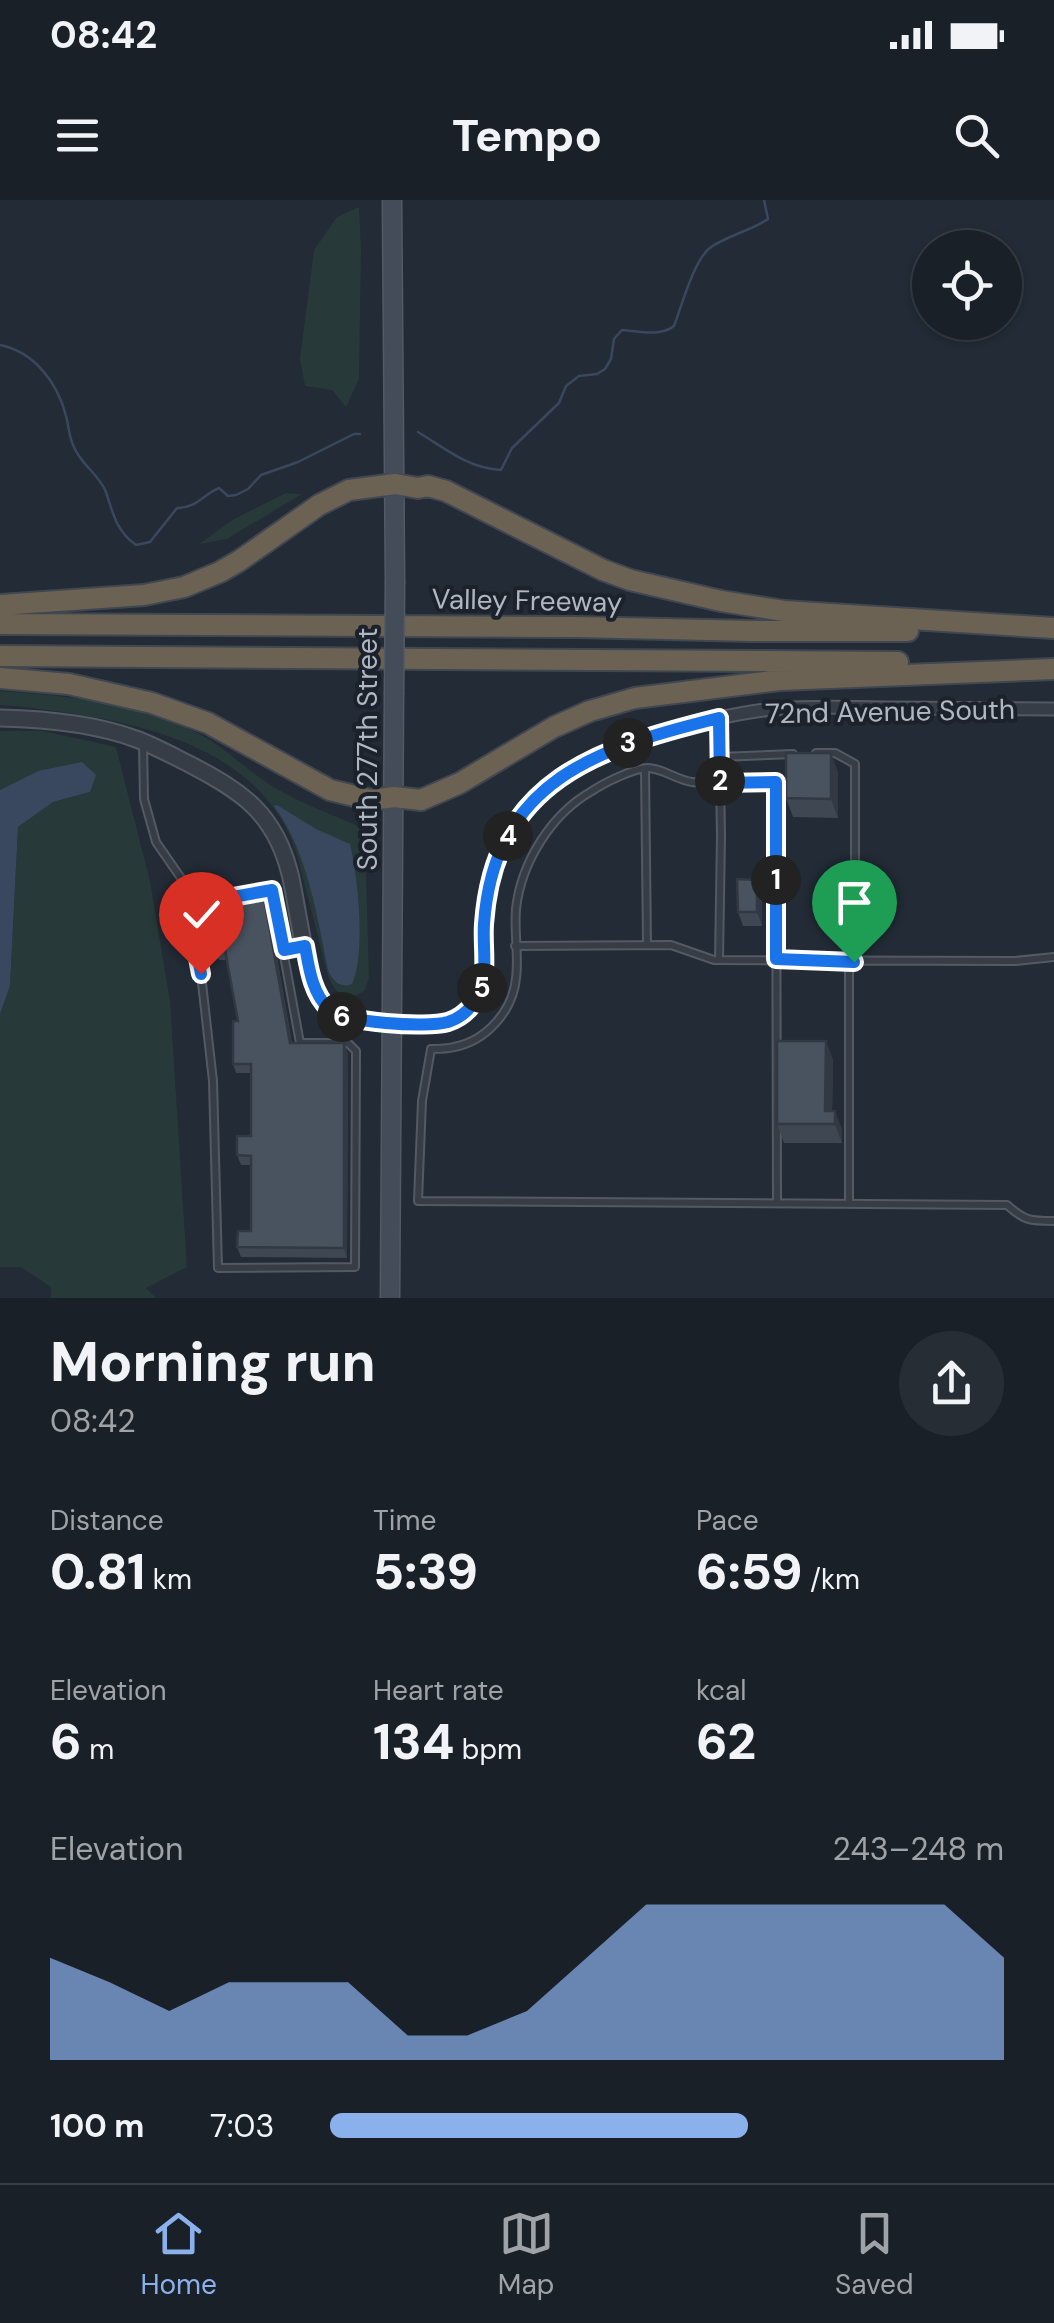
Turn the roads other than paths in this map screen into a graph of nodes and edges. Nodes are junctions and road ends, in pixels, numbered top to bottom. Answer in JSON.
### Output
{"nodes":[{"id":1,"x":392,"y":200,"type":"edge"},
{"id":2,"x":395,"y":484,"type":"junction"},
{"id":3,"x":0,"y":605,"type":"edge"},
{"id":4,"x":0,"y":624,"type":"edge"},
{"id":5,"x":1054,"y":630,"type":"edge"},
{"id":6,"x":0,"y":656,"type":"edge"},
{"id":7,"x":1054,"y":666,"type":"edge"},
{"id":8,"x":0,"y":678,"type":"edge"},
{"id":9,"x":1054,"y":710,"type":"edge"},
{"id":10,"x":0,"y":718,"type":"edge"},
{"id":11,"x":719,"y":718,"type":"junction"},
{"id":12,"x":143,"y":742,"type":"junction"},
{"id":13,"x":796,"y":754,"type":"edge"},
{"id":14,"x":816,"y":754,"type":"edge"},
{"id":15,"x":720,"y":757,"type":"junction"},
{"id":16,"x":645,"y":769,"type":"junction"},
{"id":17,"x":720,"y":783,"type":"junction"},
{"id":18,"x":394,"y":797,"type":"junction"},
{"id":19,"x":856,"y":879,"type":"dead end"},
{"id":20,"x":188,"y":905,"type":"junction"},
{"id":21,"x":647,"y":945,"type":"junction"},
{"id":22,"x":305,"y":946,"type":"junction"},
{"id":23,"x":516,"y":946,"type":"junction"},
{"id":24,"x":284,"y":950,"type":"junction"},
{"id":25,"x":1054,"y":957,"type":"edge"},
{"id":26,"x":776,"y":959,"type":"junction"},
{"id":27,"x":719,"y":960,"type":"junction"},
{"id":28,"x":850,"y":962,"type":"junction"},
{"id":29,"x":390,"y":1023,"type":"junction"},
{"id":30,"x":777,"y":1202,"type":"junction"},
{"id":31,"x":849,"y":1203,"type":"junction"},
{"id":32,"x":1054,"y":1221,"type":"edge"},
{"id":33,"x":390,"y":1298,"type":"edge"}],
"edges":[{"from":1,"to":2,"type":"main road","name":"South 277th Street"},
{"from":2,"to":3,"type":"highway"},
{"from":2,"to":5,"type":"highway"},
{"from":2,"to":18,"type":"main road","name":"South 277th Street","bridge":true},
{"from":4,"to":5,"type":"highway","name":"Valley Freeway"},
{"from":6,"to":7,"type":"highway"},
{"from":7,"to":18,"type":"highway"},
{"from":8,"to":18,"type":"highway"},
{"from":9,"to":11,"type":"street","name":"72nd Avenue South"},
{"from":10,"to":12,"type":"street","name":"72nd Avenue South"},
{"from":11,"to":15,"type":"lane"},
{"from":11,"to":29,"type":"street","name":"72nd Avenue South"},
{"from":12,"to":20,"type":"lane"},
{"from":12,"to":22,"type":"street","name":"72nd Avenue South"},
{"from":13,"to":15,"type":"lane"},
{"from":14,"to":19,"type":"lane"},
{"from":15,"to":17,"type":"lane"},
{"from":16,"to":17,"type":"lane"},
{"from":16,"to":21,"type":"lane"},
{"from":16,"to":23,"type":"lane"},
{"from":17,"to":26,"type":"lane"},
{"from":17,"to":27,"type":"lane"},
{"from":18,"to":29,"type":"main road","name":"South 277th Street"},
{"from":20,"to":24,"type":"lane"},
{"from":20,"to":24,"type":"lane"},
{"from":21,"to":23,"type":"lane"},
{"from":21,"to":27,"type":"lane"},
{"from":22,"to":24,"type":"lane"},
{"from":22,"to":29,"type":"street","name":"72nd Avenue South"},
{"from":23,"to":30,"type":"lane"},
{"from":25,"to":28,"type":"lane"},
{"from":26,"to":27,"type":"lane"},
{"from":26,"to":28,"type":"lane"},
{"from":26,"to":30,"type":"lane"},
{"from":28,"to":31,"type":"lane"},
{"from":29,"to":33,"type":"main road","name":"South 277th Street"},
{"from":30,"to":31,"type":"lane"},
{"from":31,"to":32,"type":"lane"}]}
